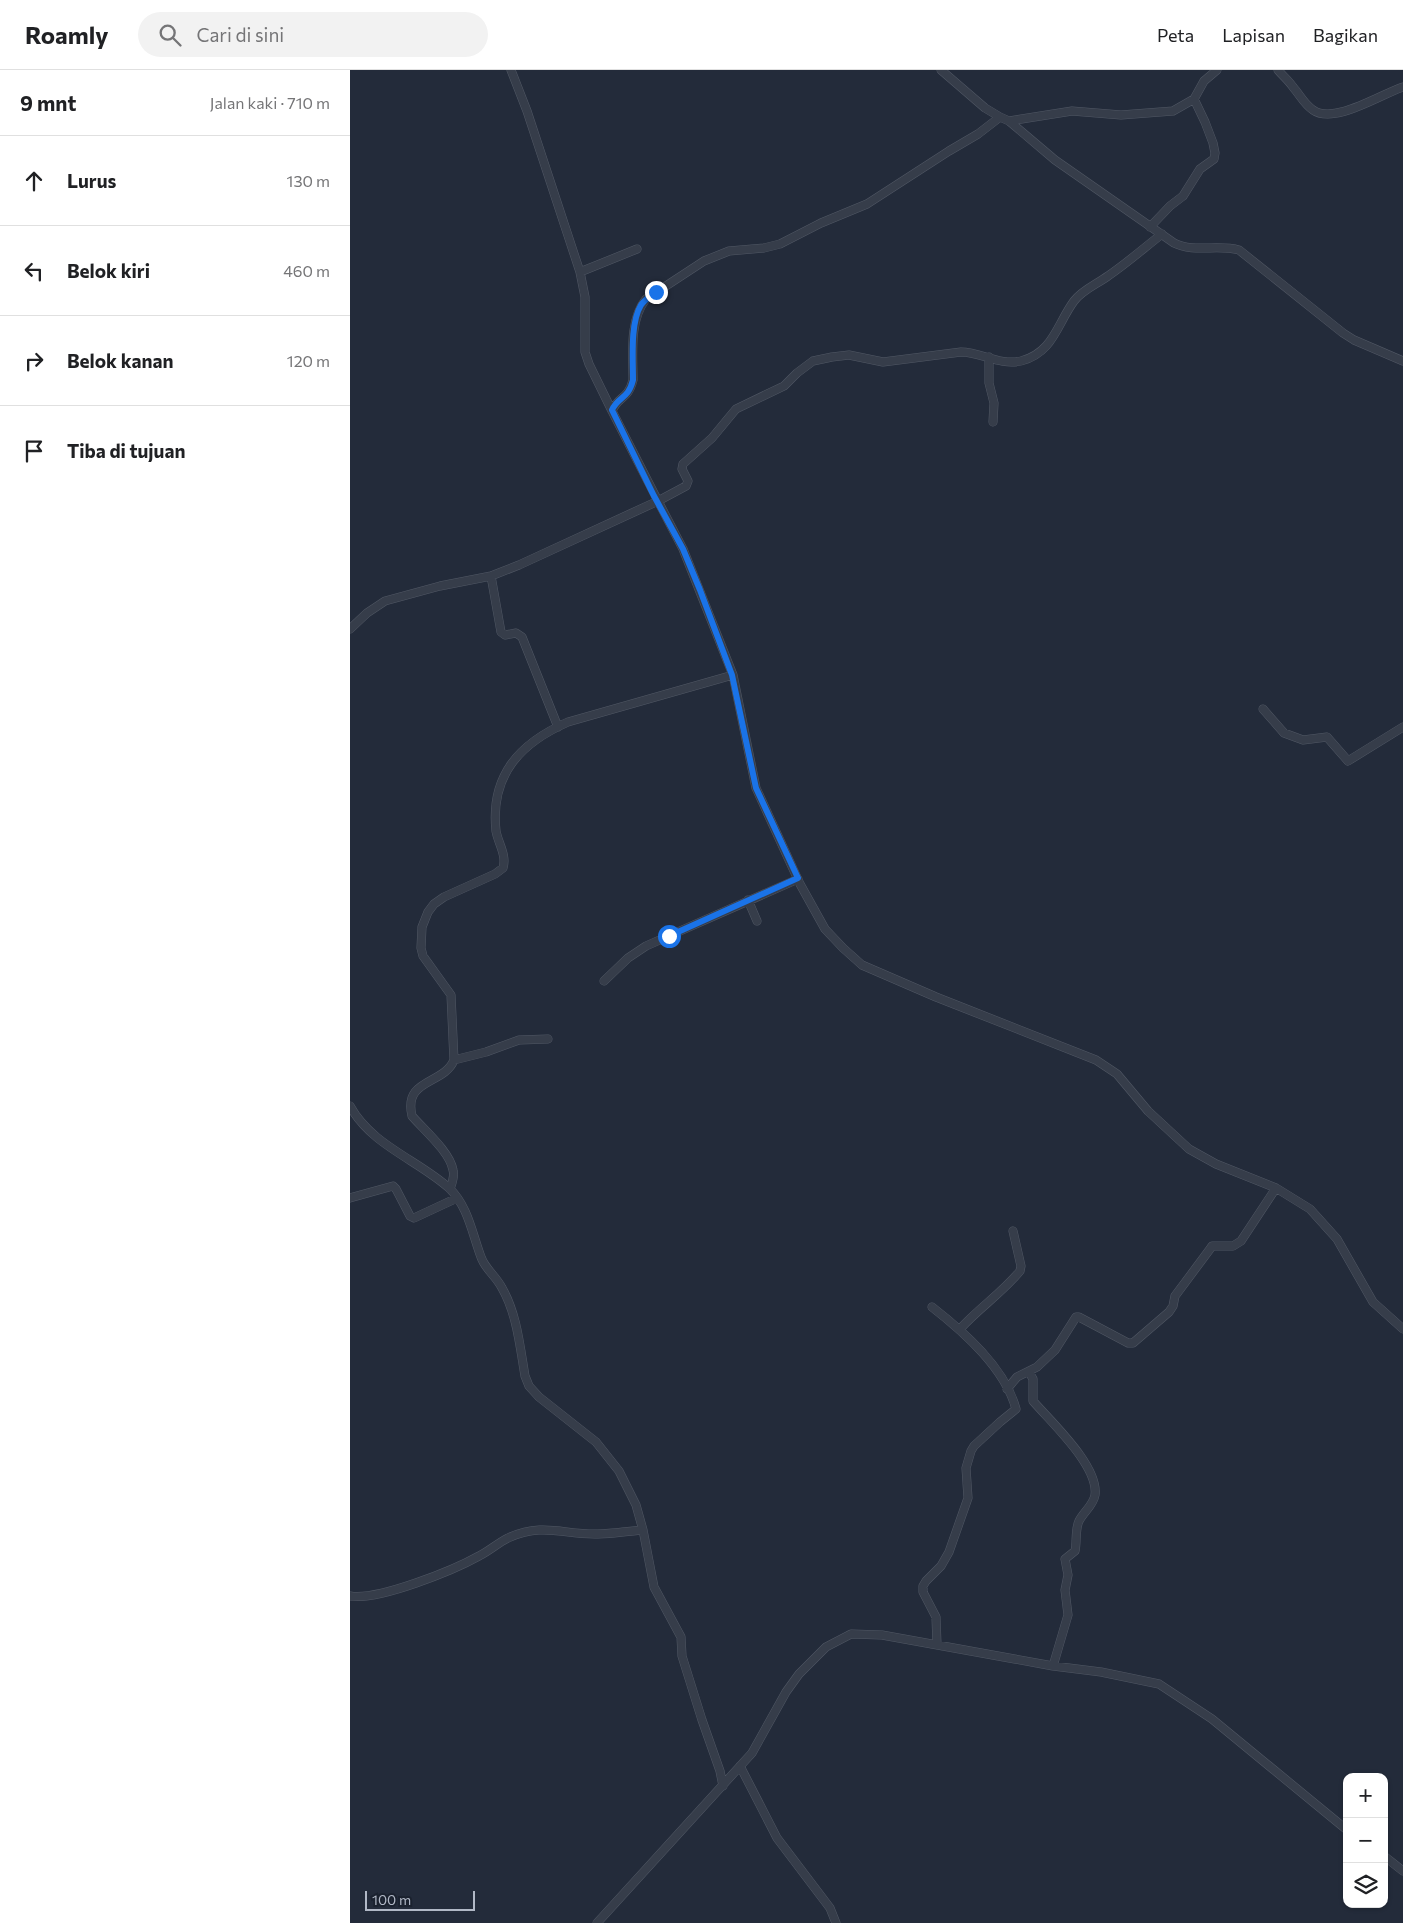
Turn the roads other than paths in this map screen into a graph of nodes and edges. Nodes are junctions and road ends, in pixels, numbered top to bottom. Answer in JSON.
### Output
{"nodes":[{"id":1,"x":511,"y":70,"type":"edge"},
{"id":2,"x":941,"y":70,"type":"edge"},
{"id":3,"x":1217,"y":70,"type":"edge"},
{"id":4,"x":1278,"y":70,"type":"edge"},
{"id":5,"x":1403,"y":86,"type":"edge"},
{"id":6,"x":1194,"y":99,"type":"junction"},
{"id":7,"x":1000,"y":117,"type":"junction"},
{"id":8,"x":1009,"y":121,"type":"junction"},
{"id":9,"x":1150,"y":227,"type":"junction"},
{"id":10,"x":1162,"y":234,"type":"junction"},
{"id":11,"x":637,"y":249,"type":"dead end"},
{"id":12,"x":580,"y":272,"type":"junction"},
{"id":13,"x":988,"y":357,"type":"junction"},
{"id":14,"x":1403,"y":361,"type":"edge"},
{"id":15,"x":612,"y":410,"type":"junction"},
{"id":16,"x":993,"y":422,"type":"dead end"},
{"id":17,"x":658,"y":502,"type":"junction"},
{"id":18,"x":492,"y":576,"type":"junction"},
{"id":19,"x":350,"y":629,"type":"edge"},
{"id":20,"x":732,"y":675,"type":"junction"},
{"id":21,"x":1263,"y":709,"type":"dead end"},
{"id":22,"x":558,"y":727,"type":"junction"},
{"id":23,"x":1403,"y":727,"type":"edge"},
{"id":24,"x":798,"y":878,"type":"junction"},
{"id":25,"x":748,"y":900,"type":"junction"},
{"id":26,"x":757,"y":921,"type":"dead end"},
{"id":27,"x":604,"y":981,"type":"dead end"},
{"id":28,"x":548,"y":1040,"type":"dead end"},
{"id":29,"x":454,"y":1060,"type":"junction"},
{"id":30,"x":350,"y":1106,"type":"edge"},
{"id":31,"x":1276,"y":1188,"type":"junction"},
{"id":32,"x":450,"y":1189,"type":"junction"},
{"id":33,"x":350,"y":1198,"type":"edge"},
{"id":34,"x":457,"y":1198,"type":"junction"},
{"id":35,"x":1013,"y":1231,"type":"dead end"},
{"id":36,"x":932,"y":1307,"type":"dead end"},
{"id":37,"x":960,"y":1329,"type":"junction"},
{"id":38,"x":1403,"y":1329,"type":"edge"},
{"id":39,"x":1029,"y":1372,"type":"junction"},
{"id":40,"x":1007,"y":1389,"type":"junction"},
{"id":41,"x":643,"y":1530,"type":"junction"},
{"id":42,"x":350,"y":1596,"type":"edge"},
{"id":43,"x":937,"y":1645,"type":"junction"},
{"id":44,"x":1054,"y":1666,"type":"junction"},
{"id":45,"x":740,"y":1766,"type":"junction"},
{"id":46,"x":723,"y":1786,"type":"junction"},
{"id":47,"x":1343,"y":1827,"type":"edge"},
{"id":48,"x":1388,"y":1859,"type":"edge"},
{"id":49,"x":1403,"y":1870,"type":"edge"},
{"id":50,"x":601,"y":1922,"type":"edge"},
{"id":51,"x":836,"y":1923,"type":"edge"}],
"edges":[{"from":1,"to":12,"type":"street"},
{"from":2,"to":7,"type":"street"},
{"from":3,"to":6,"type":"street"},
{"from":4,"to":5,"type":"street"},
{"from":6,"to":8,"type":"street"},
{"from":6,"to":9,"type":"street"},
{"from":7,"to":8,"type":"street"},
{"from":7,"to":15,"type":"street"},
{"from":8,"to":9,"type":"street"},
{"from":9,"to":10,"type":"street"},
{"from":10,"to":13,"type":"street"},
{"from":10,"to":14,"type":"street"},
{"from":11,"to":12,"type":"street"},
{"from":12,"to":15,"type":"street"},
{"from":13,"to":16,"type":"street"},
{"from":13,"to":17,"type":"street"},
{"from":15,"to":17,"type":"street"},
{"from":17,"to":18,"type":"street"},
{"from":17,"to":20,"type":"street"},
{"from":18,"to":19,"type":"street"},
{"from":18,"to":22,"type":"street"},
{"from":20,"to":22,"type":"street"},
{"from":20,"to":24,"type":"street"},
{"from":21,"to":23,"type":"street"},
{"from":22,"to":29,"type":"street"},
{"from":24,"to":25,"type":"street"},
{"from":24,"to":31,"type":"street"},
{"from":25,"to":26,"type":"street"},
{"from":25,"to":27,"type":"street"},
{"from":28,"to":29,"type":"street"},
{"from":29,"to":32,"type":"street"},
{"from":30,"to":32,"type":"street"},
{"from":31,"to":38,"type":"street"},
{"from":31,"to":39,"type":"street"},
{"from":32,"to":34,"type":"street"},
{"from":33,"to":34,"type":"street"},
{"from":34,"to":41,"type":"street"},
{"from":35,"to":37,"type":"street"},
{"from":36,"to":37,"type":"street"},
{"from":37,"to":40,"type":"street"},
{"from":39,"to":40,"type":"street"},
{"from":39,"to":44,"type":"street"},
{"from":40,"to":43,"type":"street"},
{"from":41,"to":42,"type":"street"},
{"from":41,"to":46,"type":"street"},
{"from":43,"to":44,"type":"street"},
{"from":43,"to":45,"type":"street"},
{"from":44,"to":47,"type":"street"},
{"from":45,"to":46,"type":"street"},
{"from":45,"to":51,"type":"street"},
{"from":46,"to":50,"type":"street"},
{"from":48,"to":49,"type":"street"}]}
